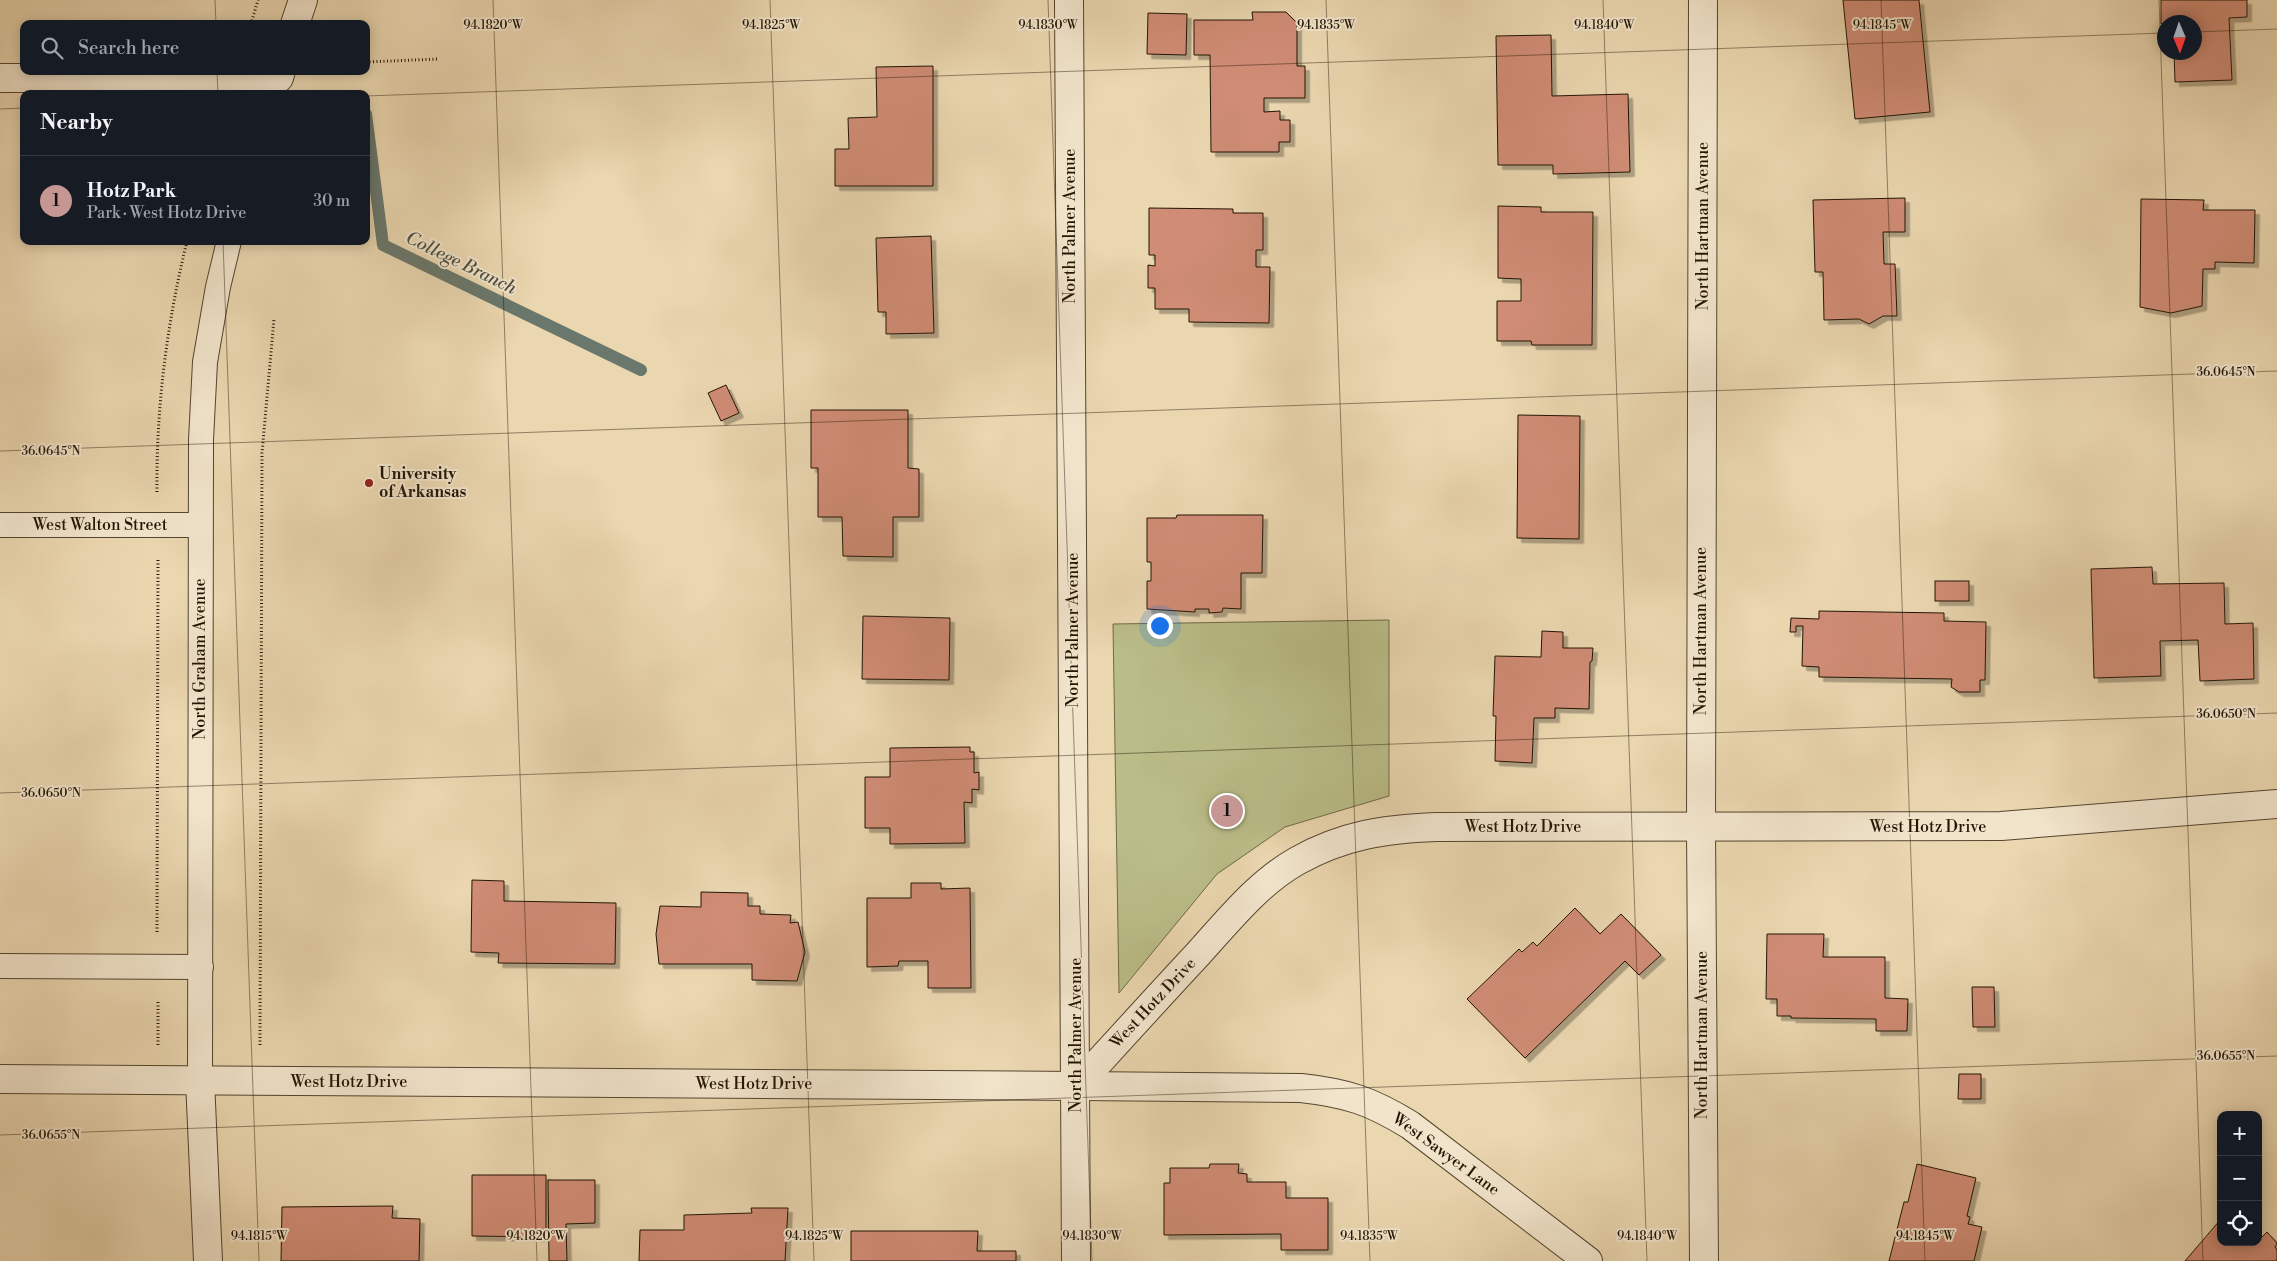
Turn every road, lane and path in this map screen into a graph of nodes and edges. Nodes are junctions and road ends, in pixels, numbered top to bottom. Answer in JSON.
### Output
{"nodes":[{"id":1,"x":258,"y":0,"type":"edge"},
{"id":2,"x":303,"y":0,"type":"edge"},
{"id":3,"x":1069,"y":0,"type":"edge"},
{"id":4,"x":1703,"y":0,"type":"edge"},
{"id":5,"x":252,"y":20,"type":"edge"},
{"id":6,"x":296,"y":20,"type":"edge"},
{"id":7,"x":438,"y":59,"type":"dead end"},
{"id":8,"x":370,"y":62,"type":"edge"},
{"id":9,"x":0,"y":78,"type":"edge"},
{"id":10,"x":278,"y":81,"type":"edge"},
{"id":11,"x":186,"y":245,"type":"edge"},
{"id":12,"x":229,"y":245,"type":"edge"},
{"id":13,"x":274,"y":319,"type":"dead end"},
{"id":14,"x":0,"y":525,"type":"edge"},
{"id":15,"x":158,"y":525,"type":"junction"},
{"id":16,"x":199,"y":525,"type":"junction"},
{"id":17,"x":2277,"y":804,"type":"edge"},
{"id":18,"x":1701,"y":828,"type":"junction"},
{"id":19,"x":0,"y":966,"type":"edge"},
{"id":20,"x":158,"y":967,"type":"junction"},
{"id":21,"x":201,"y":967,"type":"junction"},
{"id":22,"x":260,"y":1045,"type":"dead end"},
{"id":23,"x":0,"y":1079,"type":"edge"},
{"id":24,"x":157,"y":1080,"type":"junction"},
{"id":25,"x":200,"y":1080,"type":"junction"},
{"id":26,"x":1076,"y":1086,"type":"junction"},
{"id":27,"x":208,"y":1261,"type":"edge"},
{"id":28,"x":1076,"y":1261,"type":"edge"},
{"id":29,"x":1588,"y":1261,"type":"edge"},
{"id":30,"x":1704,"y":1261,"type":"edge"}],
"edges":[{"from":1,"to":5,"type":"path"},
{"from":2,"to":6,"type":"street"},
{"from":3,"to":26,"type":"street","name":"North Palmer Avenue"},
{"from":4,"to":18,"type":"street","name":"North Hartman Avenue"},
{"from":7,"to":8,"type":"path"},
{"from":9,"to":10,"type":"street"},
{"from":11,"to":15,"type":"path"},
{"from":12,"to":16,"type":"lane","name":"North Graham Avenue"},
{"from":13,"to":22,"type":"path"},
{"from":14,"to":15,"type":"lane","name":"West Walton Street"},
{"from":15,"to":16,"type":"lane","name":"West Walton Street"},
{"from":15,"to":20,"type":"path"},
{"from":16,"to":21,"type":"lane","name":"North Graham Avenue"},
{"from":17,"to":18,"type":"street","name":"West Hotz Drive"},
{"from":18,"to":26,"type":"street","name":"West Hotz Drive"},
{"from":18,"to":30,"type":"street","name":"North Hartman Avenue"},
{"from":19,"to":20,"type":"lane"},
{"from":20,"to":21,"type":"lane"},
{"from":20,"to":24,"type":"path"},
{"from":21,"to":25,"type":"lane","name":"North Graham Avenue"},
{"from":23,"to":24,"type":"street","name":"West Hotz Drive"},
{"from":24,"to":25,"type":"street","name":"West Hotz Drive"},
{"from":25,"to":26,"type":"street","name":"West Hotz Drive"},
{"from":25,"to":27,"type":"street"},
{"from":26,"to":28,"type":"street","name":"North Palmer Avenue"},
{"from":26,"to":29,"type":"street","name":"West Sawyer Lane"}]}
